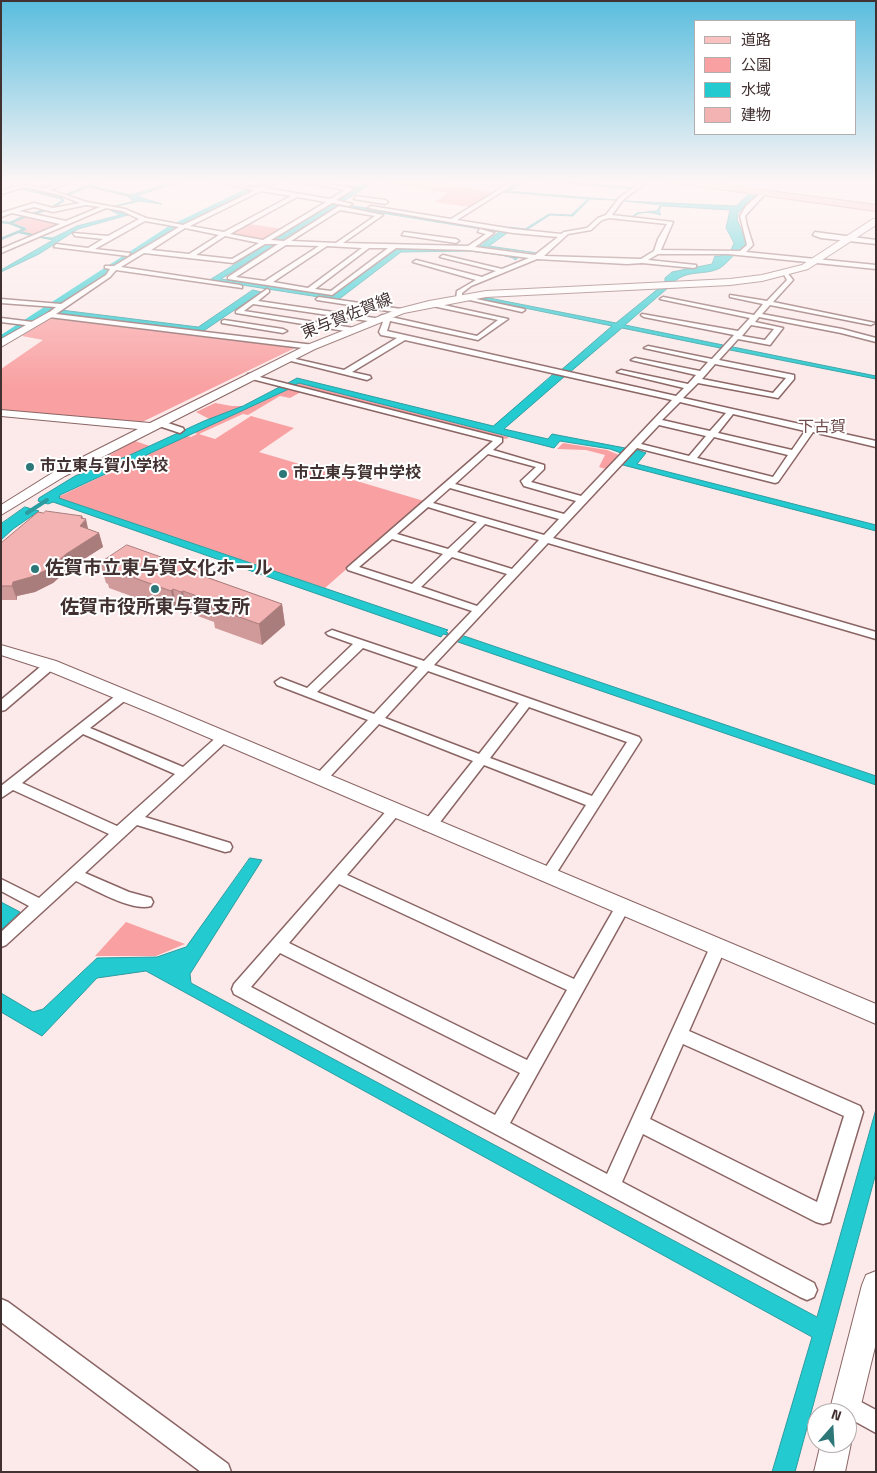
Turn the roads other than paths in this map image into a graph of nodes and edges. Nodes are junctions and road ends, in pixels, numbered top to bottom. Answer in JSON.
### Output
{"nodes":[{"id":1,"x":89,"y":250,"type":"edge"},
{"id":2,"x":134,"y":250,"type":"edge"},
{"id":3,"x":147,"y":250,"type":"edge"},
{"id":4,"x":201,"y":250,"type":"edge"},
{"id":5,"x":253,"y":250,"type":"edge"},
{"id":6,"x":274,"y":250,"type":"edge"},
{"id":7,"x":318,"y":250,"type":"edge"},
{"id":8,"x":363,"y":250,"type":"edge"},
{"id":9,"x":390,"y":250,"type":"edge"},
{"id":10,"x":482,"y":250,"type":"edge"},
{"id":11,"x":547,"y":250,"type":"edge"},
{"id":12,"x":745,"y":250,"type":"edge"},
{"id":13,"x":833,"y":250,"type":"edge"},
{"id":14,"x":144,"y":251,"type":"junction"},
{"id":15,"x":657,"y":252,"type":"joint"},
{"id":16,"x":742,"y":253,"type":"junction"},
{"id":17,"x":128,"y":254,"type":"junction"},
{"id":18,"x":189,"y":257,"type":"junction"},
{"id":19,"x":443,"y":257,"type":"dead end"},
{"id":20,"x":536,"y":257,"type":"junction"},
{"id":21,"x":485,"y":260,"type":"dead end"},
{"id":22,"x":642,"y":261,"type":"junction"},
{"id":23,"x":817,"y":261,"type":"junction"},
{"id":24,"x":416,"y":262,"type":"dead end"},
{"id":25,"x":476,"y":264,"type":"junction"},
{"id":26,"x":874,"y":265,"type":"edge"},
{"id":27,"x":694,"y":266,"type":"dead end"},
{"id":28,"x":107,"y":267,"type":"junction"},
{"id":29,"x":115,"y":268,"type":"junction"},
{"id":30,"x":503,"y":271,"type":"junction"},
{"id":31,"x":99,"y":272,"type":"dead end"},
{"id":32,"x":786,"y":273,"type":"junction"},
{"id":33,"x":482,"y":279,"type":"junction"},
{"id":34,"x":267,"y":287,"type":"junction"},
{"id":35,"x":308,"y":290,"type":"junction"},
{"id":36,"x":732,"y":296,"type":"dead end"},
{"id":37,"x":461,"y":298,"type":"junction"},
{"id":38,"x":663,"y":299,"type":"dead end"},
{"id":39,"x":1,"y":301,"type":"edge"},
{"id":40,"x":253,"y":302,"type":"junction"},
{"id":41,"x":769,"y":303,"type":"junction"},
{"id":42,"x":430,"y":304,"type":"junction"},
{"id":43,"x":56,"y":306,"type":"junction"},
{"id":44,"x":522,"y":310,"type":"dead end"},
{"id":45,"x":401,"y":311,"type":"junction"},
{"id":46,"x":235,"y":314,"type":"dead end"},
{"id":47,"x":644,"y":315,"type":"dead end"},
{"id":48,"x":754,"y":318,"type":"junction"},
{"id":49,"x":379,"y":319,"type":"junction"},
{"id":50,"x":1,"y":320,"type":"edge"},
{"id":51,"x":224,"y":322,"type":"junction"},
{"id":52,"x":29,"y":323,"type":"junction"},
{"id":53,"x":872,"y":323,"type":"dead end"},
{"id":54,"x":351,"y":330,"type":"junction"},
{"id":55,"x":283,"y":331,"type":"dead end"},
{"id":56,"x":206,"y":334,"type":"junction"},
{"id":57,"x":738,"y":336,"type":"junction"},
{"id":58,"x":404,"y":337,"type":"junction"},
{"id":59,"x":876,"y":340,"type":"edge"},
{"id":60,"x":2,"y":344,"type":"edge"},
{"id":61,"x":311,"y":347,"type":"junction"},
{"id":62,"x":648,"y":348,"type":"dead end"},
{"id":63,"x":287,"y":359,"type":"junction"},
{"id":64,"x":635,"y":360,"type":"dead end"},
{"id":65,"x":715,"y":362,"type":"junction"},
{"id":66,"x":621,"y":372,"type":"dead end"},
{"id":67,"x":344,"y":373,"type":"junction"},
{"id":68,"x":251,"y":376,"type":"junction"},
{"id":69,"x":700,"y":377,"type":"junction"},
{"id":70,"x":368,"y":378,"type":"dead end"},
{"id":71,"x":691,"y":387,"type":"junction"},
{"id":72,"x":678,"y":400,"type":"junction"},
{"id":73,"x":731,"y":412,"type":"junction"},
{"id":74,"x":1,"y":413,"type":"edge"},
{"id":75,"x":658,"y":422,"type":"junction"},
{"id":76,"x":155,"y":425,"type":"junction"},
{"id":77,"x":180,"y":430,"type":"dead end"},
{"id":78,"x":810,"y":430,"type":"junction"},
{"id":79,"x":712,"y":434,"type":"junction"},
{"id":80,"x":876,"y":444,"type":"edge"},
{"id":81,"x":636,"y":445,"type":"junction"},
{"id":82,"x":488,"y":451,"type":"junction"},
{"id":83,"x":793,"y":453,"type":"junction"},
{"id":84,"x":691,"y":459,"type":"junction"},
{"id":85,"x":449,"y":485,"type":"junction"},
{"id":86,"x":584,"y":500,"type":"junction"},
{"id":87,"x":426,"y":504,"type":"junction"},
{"id":88,"x":1,"y":511,"type":"edge"},
{"id":89,"x":566,"y":518,"type":"junction"},
{"id":90,"x":483,"y":521,"type":"junction"},
{"id":91,"x":390,"y":535,"type":"junction"},
{"id":92,"x":546,"y":540,"type":"junction"},
{"id":93,"x":450,"y":554,"type":"junction"},
{"id":94,"x":515,"y":573,"type":"junction"},
{"id":95,"x":414,"y":588,"type":"junction"},
{"id":96,"x":480,"y":610,"type":"junction"},
{"id":97,"x":332,"y":633,"type":"dead end"},
{"id":98,"x":876,"y":636,"type":"edge"},
{"id":99,"x":361,"y":643,"type":"junction"},
{"id":100,"x":1,"y":650,"type":"edge"},
{"id":101,"x":50,"y":665,"type":"junction"},
{"id":102,"x":427,"y":666,"type":"junction"},
{"id":103,"x":281,"y":682,"type":"dead end"},
{"id":104,"x":309,"y":693,"type":"junction"},
{"id":105,"x":123,"y":696,"type":"junction"},
{"id":106,"x":527,"y":702,"type":"junction"},
{"id":107,"x":1,"y":707,"type":"edge"},
{"id":108,"x":377,"y":719,"type":"junction"},
{"id":109,"x":81,"y":729,"type":"junction"},
{"id":110,"x":223,"y":738,"type":"junction"},
{"id":111,"x":482,"y":759,"type":"junction"},
{"id":112,"x":185,"y":773,"type":"junction"},
{"id":113,"x":320,"y":779,"type":"junction"},
{"id":114,"x":7,"y":789,"type":"edge"},
{"id":115,"x":595,"y":803,"type":"junction"},
{"id":116,"x":394,"y":811,"type":"junction"},
{"id":117,"x":134,"y":819,"type":"junction"},
{"id":118,"x":429,"y":826,"type":"junction"},
{"id":119,"x":119,"y":833,"type":"junction"},
{"id":120,"x":225,"y":847,"type":"dead end"},
{"id":121,"x":74,"y":874,"type":"junction"},
{"id":122,"x":547,"y":876,"type":"junction"},
{"id":123,"x":336,"y":877,"type":"junction"},
{"id":124,"x":1,"y":884,"type":"edge"},
{"id":125,"x":146,"y":902,"type":"dead end"},
{"id":126,"x":40,"y":905,"type":"junction"},
{"id":127,"x":622,"y":908,"type":"junction"},
{"id":128,"x":1,"y":942,"type":"edge"},
{"id":129,"x":278,"y":945,"type":"junction"},
{"id":130,"x":718,"y":947,"type":"junction"},
{"id":131,"x":578,"y":988,"type":"junction"},
{"id":132,"x":876,"y":1014,"type":"edge"},
{"id":133,"x":679,"y":1034,"type":"junction"},
{"id":134,"x":531,"y":1070,"type":"junction"},
{"id":135,"x":638,"y":1124,"type":"junction"},
{"id":136,"x":499,"y":1125,"type":"junction"},
{"id":137,"x":611,"y":1186,"type":"junction"},
{"id":138,"x":876,"y":1285,"type":"edge"},
{"id":139,"x":808,"y":1290,"type":"dead end"},
{"id":140,"x":1,"y":1309,"type":"edge"},
{"id":141,"x":846,"y":1403,"type":"edge"},
{"id":142,"x":857,"y":1414,"type":"edge"},
{"id":143,"x":876,"y":1422,"type":"edge"},
{"id":144,"x":834,"y":1453,"type":"edge"},
{"id":145,"x":220,"y":1472,"type":"edge"},
{"id":146,"x":829,"y":1472,"type":"edge"}],
"edges":[{"from":1,"to":17,"type":"street"},
{"from":2,"to":17,"type":"street"},
{"from":3,"to":14,"type":"street"},
{"from":4,"to":18,"type":"street"},
{"from":5,"to":18,"type":"street"},
{"from":6,"to":34,"type":"street"},
{"from":7,"to":34,"type":"street"},
{"from":8,"to":35,"type":"street"},
{"from":9,"to":35,"type":"street"},
{"from":10,"to":20,"type":"street"},
{"from":11,"to":20,"type":"street"},
{"from":12,"to":16,"type":"street"},
{"from":13,"to":23,"type":"main road","name":"東与賀佐賀線"},
{"from":14,"to":18,"type":"street"},
{"from":14,"to":29,"type":"street"},
{"from":15,"to":16,"type":"street"},
{"from":15,"to":22,"type":"street"},
{"from":16,"to":23,"type":"street"},
{"from":17,"to":28,"type":"street"},
{"from":19,"to":25,"type":"street"},
{"from":20,"to":22,"type":"street"},
{"from":20,"to":30,"type":"street"},
{"from":21,"to":25,"type":"street"},
{"from":22,"to":27,"type":"street"},
{"from":23,"to":26,"type":"street"},
{"from":23,"to":32,"type":"main road","name":"東与賀佐賀線"},
{"from":24,"to":33,"type":"street"},
{"from":25,"to":30,"type":"street"},
{"from":28,"to":29,"type":"street"},
{"from":28,"to":31,"type":"street"},
{"from":29,"to":34,"type":"street"},
{"from":29,"to":43,"type":"street"},
{"from":30,"to":33,"type":"street"},
{"from":32,"to":37,"type":"main road","name":"東与賀佐賀線"},
{"from":32,"to":41,"type":"street"},
{"from":33,"to":37,"type":"street"},
{"from":34,"to":35,"type":"street"},
{"from":34,"to":40,"type":"street"},
{"from":34,"to":45,"type":"street"},
{"from":36,"to":41,"type":"street"},
{"from":37,"to":42,"type":"main road","name":"東与賀佐賀線"},
{"from":37,"to":44,"type":"street"},
{"from":38,"to":48,"type":"street"},
{"from":39,"to":43,"type":"street"},
{"from":40,"to":49,"type":"street"},
{"from":40,"to":54,"type":"street"},
{"from":41,"to":48,"type":"street"},
{"from":41,"to":53,"type":"street"},
{"from":42,"to":45,"type":"main road","name":"東与賀佐賀線"},
{"from":42,"to":49,"type":"street"},
{"from":43,"to":52,"type":"main road"},
{"from":43,"to":56,"type":"street"},
{"from":45,"to":49,"type":"main road","name":"東与賀佐賀線"},
{"from":46,"to":51,"type":"street"},
{"from":47,"to":57,"type":"street"},
{"from":48,"to":57,"type":"street"},
{"from":48,"to":57,"type":"street"},
{"from":48,"to":59,"type":"street"},
{"from":49,"to":54,"type":"main road","name":"東与賀佐賀線"},
{"from":49,"to":58,"type":"street"},
{"from":50,"to":52,"type":"street"},
{"from":51,"to":55,"type":"street"},
{"from":51,"to":56,"type":"street"},
{"from":52,"to":60,"type":"main road"},
{"from":54,"to":61,"type":"main road","name":"東与賀佐賀線"},
{"from":56,"to":61,"type":"street"},
{"from":57,"to":65,"type":"street"},
{"from":58,"to":67,"type":"street"},
{"from":58,"to":72,"type":"street"},
{"from":61,"to":63,"type":"main road","name":"東与賀佐賀線"},
{"from":62,"to":65,"type":"street"},
{"from":63,"to":67,"type":"street"},
{"from":63,"to":68,"type":"main road","name":"東与賀佐賀線"},
{"from":64,"to":69,"type":"street"},
{"from":65,"to":69,"type":"street"},
{"from":65,"to":69,"type":"street"},
{"from":66,"to":71,"type":"street"},
{"from":67,"to":70,"type":"street"},
{"from":68,"to":76,"type":"main road","name":"東与賀佐賀線"},
{"from":68,"to":82,"type":"street"},
{"from":69,"to":71,"type":"street"},
{"from":71,"to":72,"type":"street"},
{"from":72,"to":73,"type":"street"},
{"from":72,"to":75,"type":"street"},
{"from":73,"to":78,"type":"street"},
{"from":73,"to":79,"type":"street"},
{"from":74,"to":76,"type":"main road"},
{"from":75,"to":79,"type":"street"},
{"from":75,"to":81,"type":"street"},
{"from":76,"to":77,"type":"street"},
{"from":76,"to":88,"type":"main road","name":"東与賀佐賀線"},
{"from":78,"to":80,"type":"street"},
{"from":78,"to":83,"type":"street"},
{"from":79,"to":83,"type":"street"},
{"from":79,"to":84,"type":"street"},
{"from":81,"to":84,"type":"street"},
{"from":81,"to":86,"type":"street"},
{"from":82,"to":85,"type":"street"},
{"from":82,"to":86,"type":"street"},
{"from":83,"to":84,"type":"street"},
{"from":85,"to":87,"type":"street"},
{"from":85,"to":89,"type":"street"},
{"from":86,"to":89,"type":"street"},
{"from":87,"to":90,"type":"street"},
{"from":87,"to":91,"type":"street"},
{"from":89,"to":92,"type":"street"},
{"from":90,"to":92,"type":"street"},
{"from":90,"to":93,"type":"street"},
{"from":91,"to":93,"type":"street"},
{"from":91,"to":95,"type":"street"},
{"from":92,"to":94,"type":"street"},
{"from":92,"to":98,"type":"street"},
{"from":93,"to":94,"type":"street"},
{"from":93,"to":95,"type":"street"},
{"from":94,"to":96,"type":"street"},
{"from":95,"to":96,"type":"street"},
{"from":96,"to":102,"type":"street"},
{"from":97,"to":99,"type":"street"},
{"from":99,"to":102,"type":"street"},
{"from":99,"to":104,"type":"street"},
{"from":100,"to":101,"type":"main road"},
{"from":101,"to":105,"type":"main road"},
{"from":101,"to":107,"type":"street"},
{"from":102,"to":106,"type":"street"},
{"from":102,"to":108,"type":"street"},
{"from":103,"to":104,"type":"street"},
{"from":104,"to":108,"type":"street"},
{"from":105,"to":109,"type":"street"},
{"from":105,"to":110,"type":"main road"},
{"from":106,"to":111,"type":"street"},
{"from":106,"to":115,"type":"street"},
{"from":108,"to":111,"type":"street"},
{"from":108,"to":113,"type":"street"},
{"from":109,"to":112,"type":"street"},
{"from":109,"to":114,"type":"street"},
{"from":110,"to":112,"type":"street"},
{"from":110,"to":113,"type":"main road"},
{"from":111,"to":115,"type":"street"},
{"from":111,"to":118,"type":"street"},
{"from":112,"to":117,"type":"street"},
{"from":113,"to":116,"type":"main road"},
{"from":114,"to":119,"type":"street"},
{"from":115,"to":122,"type":"street"},
{"from":116,"to":118,"type":"main road"},
{"from":116,"to":123,"type":"street"},
{"from":117,"to":119,"type":"street"},
{"from":117,"to":120,"type":"street"},
{"from":118,"to":122,"type":"main road"},
{"from":119,"to":121,"type":"street"},
{"from":121,"to":125,"type":"street"},
{"from":121,"to":126,"type":"street"},
{"from":122,"to":127,"type":"main road"},
{"from":123,"to":129,"type":"street"},
{"from":123,"to":131,"type":"street"},
{"from":124,"to":126,"type":"street"},
{"from":126,"to":128,"type":"street"},
{"from":127,"to":130,"type":"main road"},
{"from":127,"to":131,"type":"street"},
{"from":129,"to":134,"type":"street"},
{"from":129,"to":136,"type":"street"},
{"from":130,"to":132,"type":"main road"},
{"from":130,"to":133,"type":"street"},
{"from":131,"to":134,"type":"street"},
{"from":133,"to":135,"type":"street"},
{"from":133,"to":135,"type":"street"},
{"from":134,"to":136,"type":"street"},
{"from":135,"to":137,"type":"street"},
{"from":136,"to":137,"type":"street"},
{"from":137,"to":139,"type":"street"},
{"from":138,"to":141,"type":"main road"},
{"from":140,"to":145,"type":"street"},
{"from":142,"to":143,"type":"street"},
{"from":144,"to":146,"type":"main road"}]}
